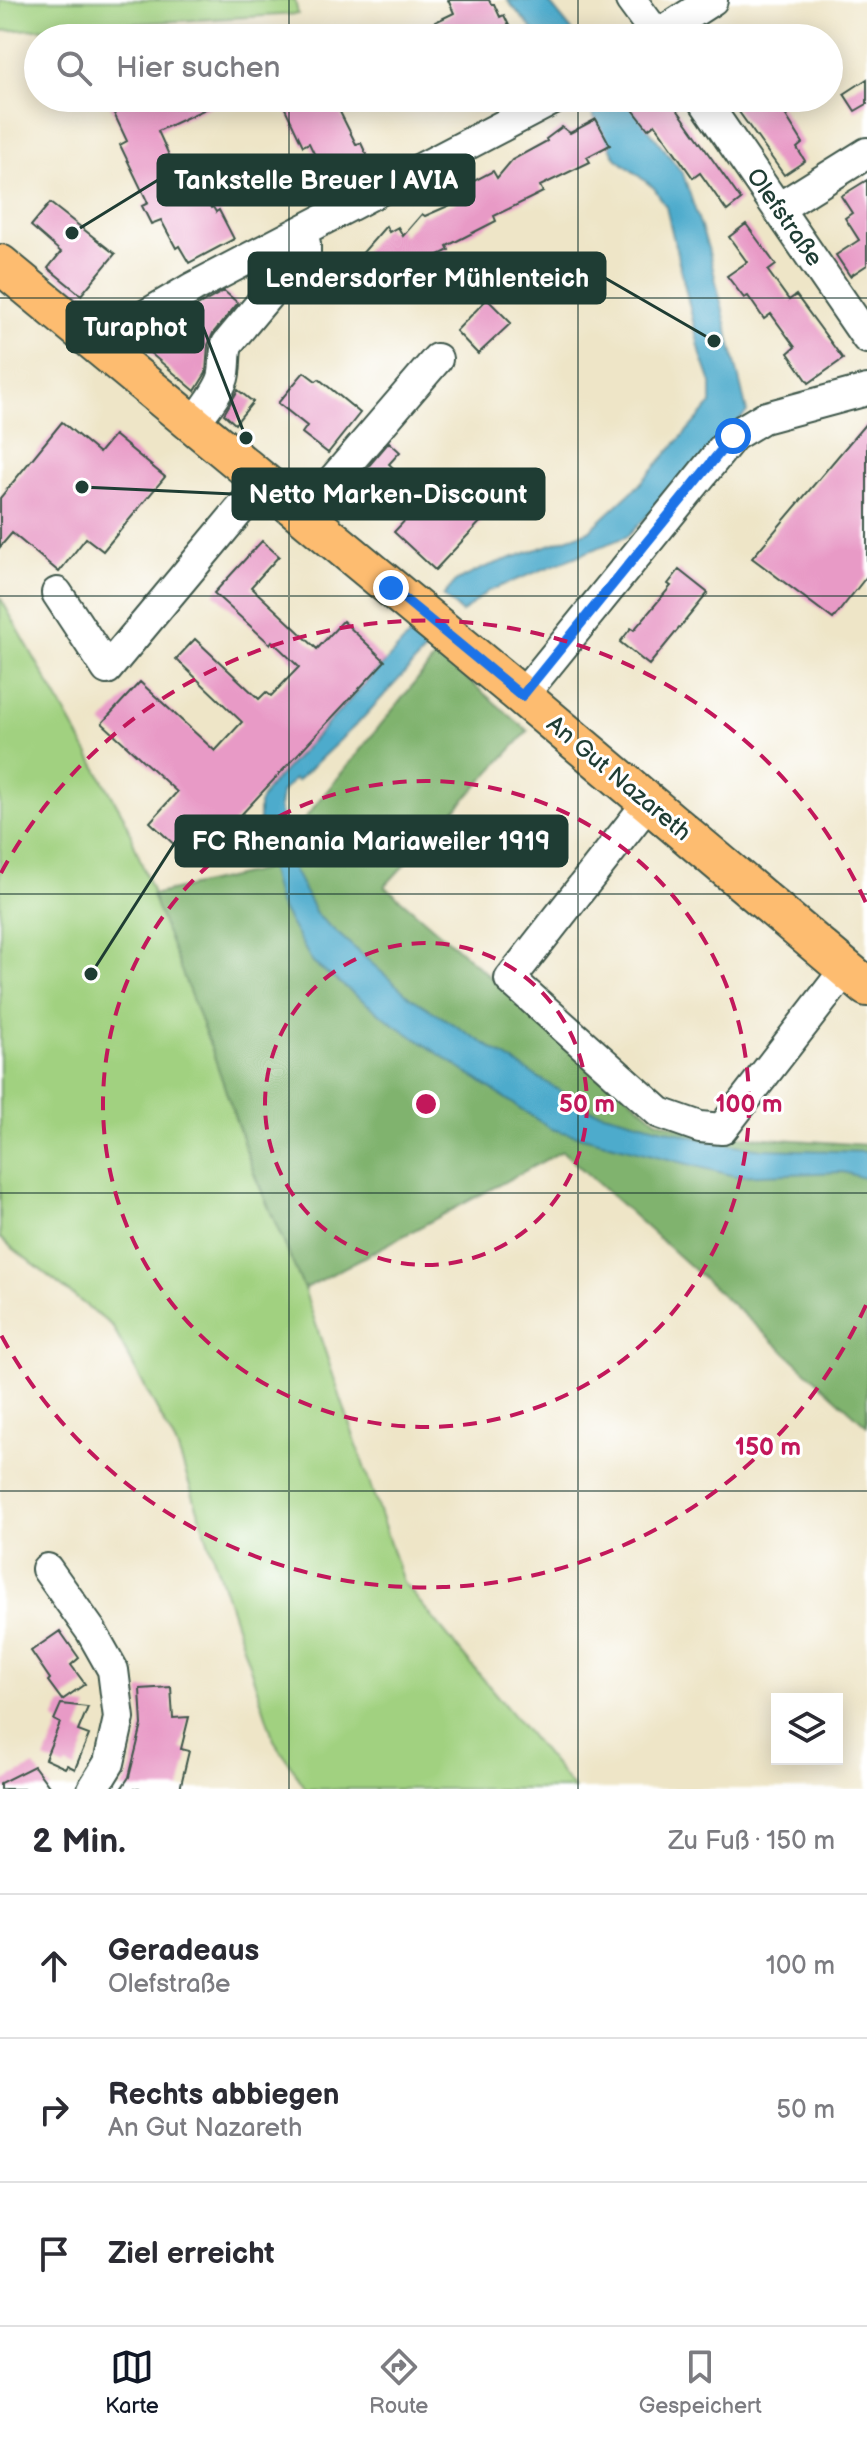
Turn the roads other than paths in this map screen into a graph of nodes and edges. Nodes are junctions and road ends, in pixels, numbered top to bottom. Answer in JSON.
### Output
{"nodes":[{"id":1,"x":631,"y":0,"type":"edge"},
{"id":2,"x":712,"y":0,"type":"edge"},
{"id":3,"x":648,"y":24,"type":"edge"},
{"id":4,"x":676,"y":24,"type":"edge"},
{"id":5,"x":529,"y":112,"type":"edge"},
{"id":6,"x":712,"y":112,"type":"edge"},
{"id":7,"x":867,"y":153,"type":"edge"},
{"id":8,"x":779,"y":208,"type":"junction"},
{"id":9,"x":301,"y":231,"type":"junction"},
{"id":10,"x":0,"y":264,"type":"edge"},
{"id":11,"x":867,"y":338,"type":"edge"},
{"id":12,"x":97,"y":344,"type":"junction"},
{"id":13,"x":437,"y":359,"type":"dead end"},
{"id":14,"x":867,"y":390,"type":"edge"},
{"id":15,"x":194,"y":424,"type":"junction"},
{"id":16,"x":263,"y":482,"type":"junction"},
{"id":17,"x":303,"y":515,"type":"junction"},
{"id":18,"x":57,"y":593,"type":"dead end"},
{"id":19,"x":522,"y":696,"type":"junction"},
{"id":20,"x":648,"y":803,"type":"junction"},
{"id":21,"x":856,"y":978,"type":"edge"},
{"id":22,"x":47,"y":1569,"type":"dead end"},
{"id":23,"x":93,"y":1789,"type":"edge"}],
"edges":[{"from":1,"to":3,"type":"street"},
{"from":2,"to":4,"type":"street"},
{"from":5,"to":9,"type":"street"},
{"from":6,"to":8,"type":"street","name":"Olefstraße"},
{"from":7,"to":8,"type":"street"},
{"from":8,"to":11,"type":"street","name":"Olefstraße"},
{"from":9,"to":12,"type":"street"},
{"from":9,"to":15,"type":"street"},
{"from":10,"to":12,"type":"main road","name":"An Gut Nazareth"},
{"from":12,"to":15,"type":"main road","name":"An Gut Nazareth"},
{"from":13,"to":17,"type":"street"},
{"from":14,"to":19,"type":"street"},
{"from":15,"to":16,"type":"main road","name":"An Gut Nazareth"},
{"from":16,"to":17,"type":"main road","name":"An Gut Nazareth"},
{"from":16,"to":18,"type":"street"},
{"from":17,"to":19,"type":"main road","name":"An Gut Nazareth"},
{"from":19,"to":20,"type":"main road","name":"An Gut Nazareth"},
{"from":20,"to":21,"type":"main road","name":"An Gut Nazareth"},
{"from":20,"to":21,"type":"street"},
{"from":22,"to":23,"type":"street"}]}
